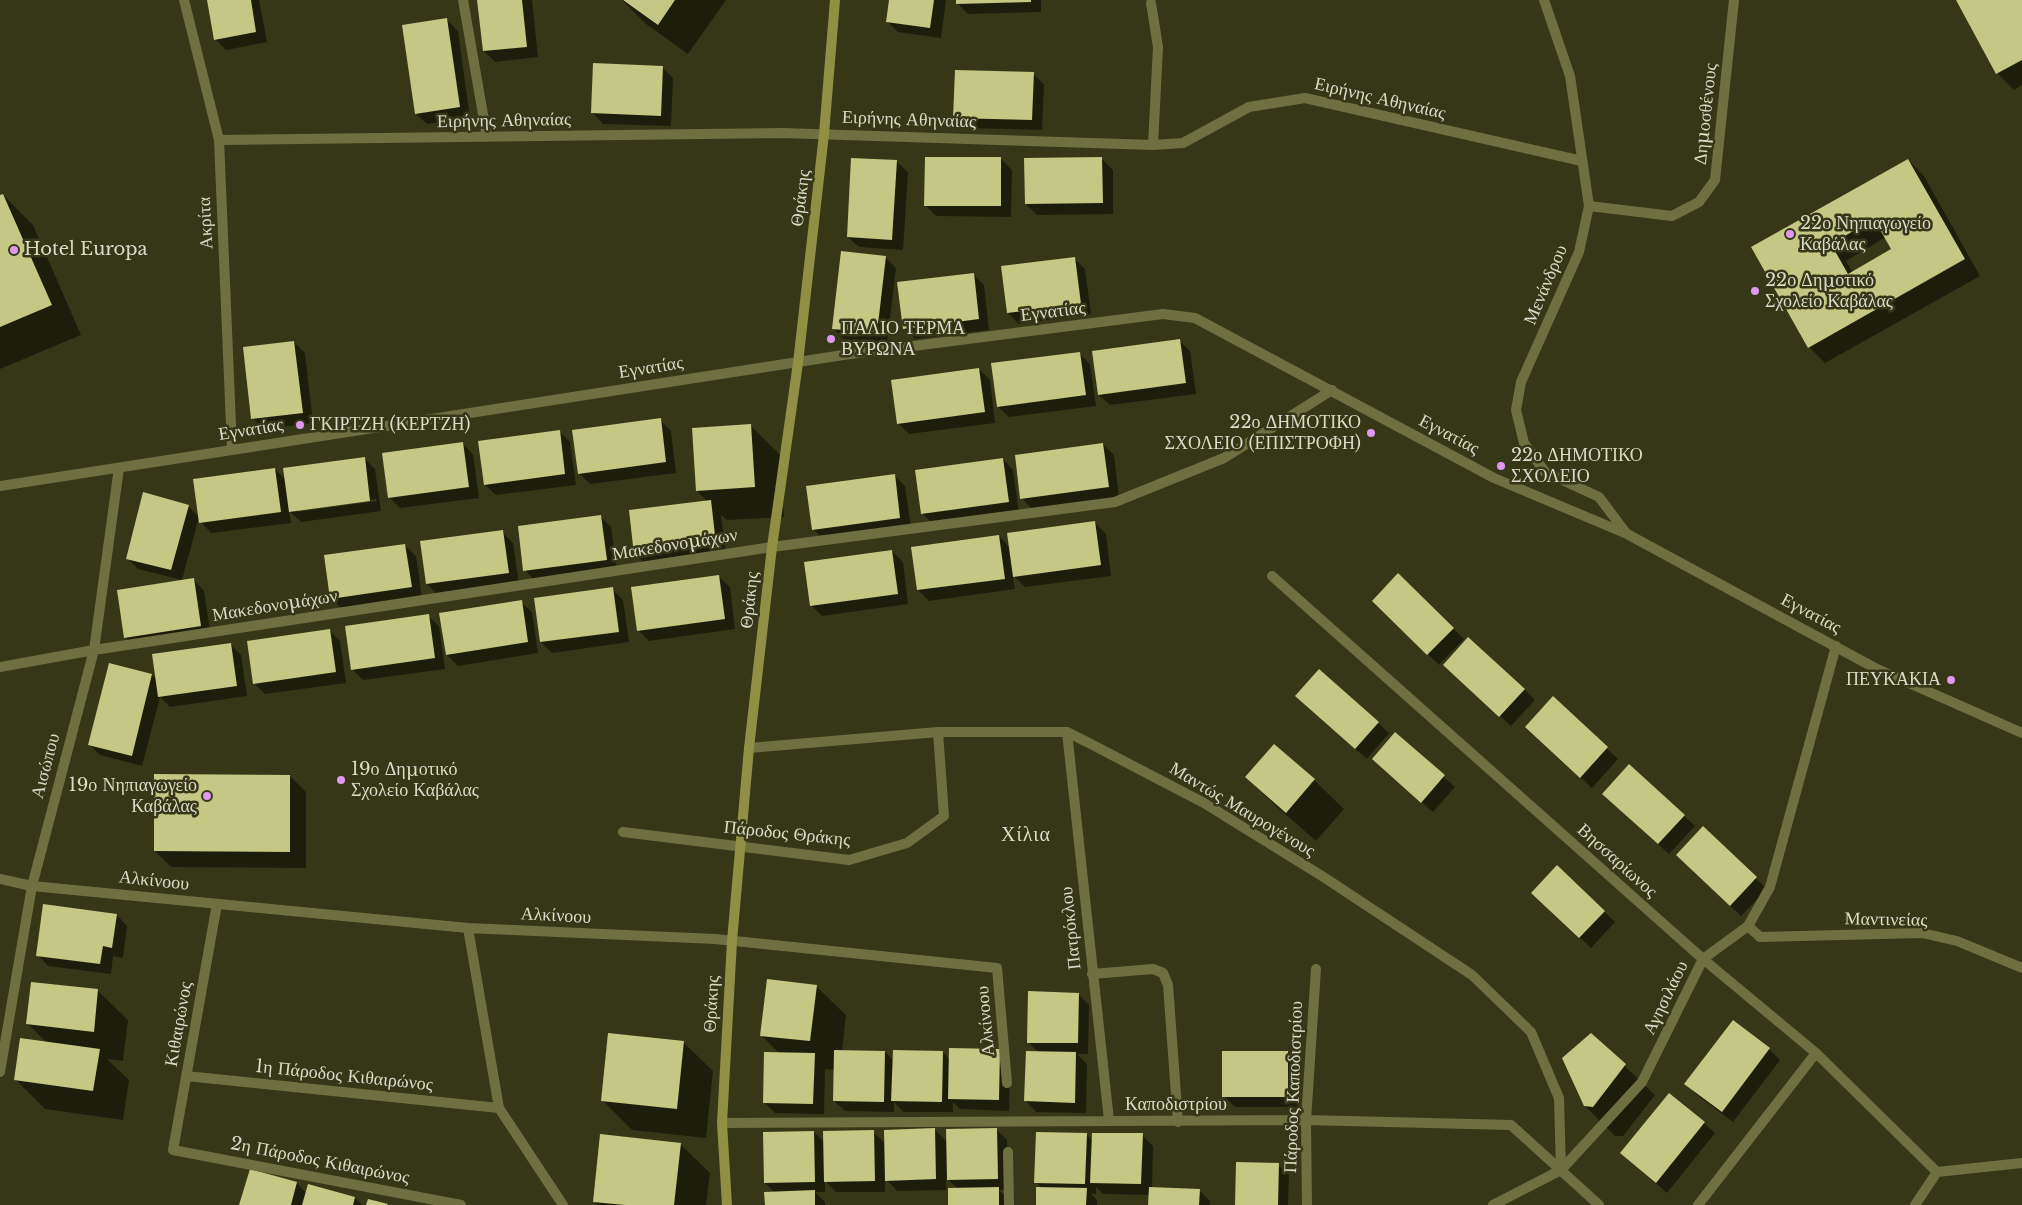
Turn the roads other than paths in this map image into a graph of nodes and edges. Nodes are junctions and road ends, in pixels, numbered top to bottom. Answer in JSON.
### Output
{"nodes":[{"id":1,"x":184,"y":0,"type":"edge"},
{"id":2,"x":463,"y":0,"type":"edge"},
{"id":3,"x":835,"y":0,"type":"edge"},
{"id":4,"x":1544,"y":0,"type":"edge"},
{"id":5,"x":1734,"y":0,"type":"edge"},
{"id":6,"x":1151,"y":3,"type":"dead end"},
{"id":7,"x":824,"y":134,"type":"junction"},
{"id":8,"x":487,"y":137,"type":"junction"},
{"id":9,"x":219,"y":140,"type":"junction"},
{"id":10,"x":1153,"y":145,"type":"junction"},
{"id":11,"x":1582,"y":162,"type":"junction"},
{"id":12,"x":1589,"y":206,"type":"junction"},
{"id":13,"x":798,"y":362,"type":"junction"},
{"id":14,"x":1332,"y":390,"type":"junction"},
{"id":15,"x":232,"y":449,"type":"junction"},
{"id":16,"x":119,"y":468,"type":"junction"},
{"id":17,"x":0,"y":486,"type":"edge"},
{"id":18,"x":1626,"y":534,"type":"junction"},
{"id":19,"x":772,"y":547,"type":"junction"},
{"id":20,"x":1272,"y":576,"type":"dead end"},
{"id":21,"x":1836,"y":646,"type":"junction"},
{"id":22,"x":94,"y":650,"type":"junction"},
{"id":23,"x":0,"y":666,"type":"edge"},
{"id":24,"x":938,"y":732,"type":"junction"},
{"id":25,"x":1067,"y":732,"type":"junction"},
{"id":26,"x":2022,"y":733,"type":"edge"},
{"id":27,"x":750,"y":748,"type":"junction"},
{"id":28,"x":623,"y":832,"type":"dead end"},
{"id":29,"x":741,"y":847,"type":"junction"},
{"id":30,"x":0,"y":879,"type":"edge"},
{"id":31,"x":32,"y":886,"type":"junction"},
{"id":32,"x":218,"y":904,"type":"junction"},
{"id":33,"x":1748,"y":926,"type":"junction"},
{"id":34,"x":468,"y":928,"type":"junction"},
{"id":35,"x":732,"y":941,"type":"junction"},
{"id":36,"x":1703,"y":959,"type":"junction"},
{"id":37,"x":2022,"y":968,"type":"edge"},
{"id":38,"x":1316,"y":970,"type":"dead end"},
{"id":39,"x":1092,"y":974,"type":"junction"},
{"id":40,"x":1816,"y":1053,"type":"junction"},
{"id":41,"x":0,"y":1072,"type":"edge"},
{"id":42,"x":186,"y":1076,"type":"junction"},
{"id":43,"x":1007,"y":1083,"type":"dead end"},
{"id":44,"x":499,"y":1108,"type":"junction"},
{"id":45,"x":1109,"y":1120,"type":"junction"},
{"id":46,"x":1306,"y":1120,"type":"junction"},
{"id":47,"x":1178,"y":1122,"type":"junction"},
{"id":48,"x":722,"y":1123,"type":"junction"},
{"id":49,"x":173,"y":1150,"type":"joint"},
{"id":50,"x":1008,"y":1152,"type":"dead end"},
{"id":51,"x":2022,"y":1163,"type":"edge"},
{"id":52,"x":1561,"y":1170,"type":"junction"},
{"id":53,"x":1937,"y":1172,"type":"junction"},
{"id":54,"x":462,"y":1205,"type":"edge"},
{"id":55,"x":563,"y":1205,"type":"edge"},
{"id":56,"x":727,"y":1205,"type":"edge"},
{"id":57,"x":1009,"y":1205,"type":"edge"},
{"id":58,"x":1307,"y":1205,"type":"edge"},
{"id":59,"x":1494,"y":1205,"type":"edge"},
{"id":60,"x":1599,"y":1205,"type":"edge"},
{"id":61,"x":1698,"y":1205,"type":"edge"},
{"id":62,"x":1914,"y":1205,"type":"edge"}],
"edges":[{"from":1,"to":9,"type":"street","name":"Ακρίτα"},
{"from":2,"to":8,"type":"street"},
{"from":3,"to":7,"type":"street","name":"Θράκης"},
{"from":4,"to":11,"type":"street","name":"Μενάνδρου"},
{"from":5,"to":12,"type":"street","name":"Δημοσθένους"},
{"from":6,"to":10,"type":"street"},
{"from":7,"to":8,"type":"street","name":"Ειρήνης Αθηναίας"},
{"from":7,"to":10,"type":"street","name":"Ειρήνης Αθηναίας"},
{"from":7,"to":13,"type":"street","name":"Θράκης"},
{"from":8,"to":9,"type":"street","name":"Ειρήνης Αθηναίας"},
{"from":9,"to":15,"type":"street","name":"Ακρίτα"},
{"from":10,"to":11,"type":"street","name":"Ειρήνης Αθηναίας"},
{"from":11,"to":12,"type":"street","name":"Μενάνδρου"},
{"from":12,"to":18,"type":"street","name":"Μενάνδρου"},
{"from":13,"to":14,"type":"street","name":"Εγνατίας"},
{"from":13,"to":15,"type":"street","name":"Εγνατίας"},
{"from":13,"to":19,"type":"street","name":"Θράκης"},
{"from":14,"to":18,"type":"street","name":"Εγνατίας"},
{"from":14,"to":19,"type":"street","name":"Μακεδονομάχων"},
{"from":15,"to":16,"type":"street","name":"Εγνατίας"},
{"from":16,"to":17,"type":"street","name":"Εγνατίας"},
{"from":16,"to":22,"type":"street","name":"Αισώπου"},
{"from":18,"to":21,"type":"street","name":"Εγνατίας"},
{"from":19,"to":22,"type":"street","name":"Μακεδονομάχων"},
{"from":19,"to":27,"type":"street","name":"Θράκης"},
{"from":20,"to":36,"type":"street","name":"Βησσαρίωνος"},
{"from":21,"to":26,"type":"street","name":"Εγνατίας"},
{"from":21,"to":33,"type":"street","name":"Αγησιλάου"},
{"from":22,"to":23,"type":"street","name":"Μακεδονομάχων"},
{"from":22,"to":31,"type":"street","name":"Αισώπου"},
{"from":24,"to":25,"type":"street","name":"Μαντώς Μαυρογένους"},
{"from":24,"to":27,"type":"street","name":"Μαντώς Μαυρογένους"},
{"from":24,"to":29,"type":"street","name":"Πάροδος Θράκης"},
{"from":25,"to":39,"type":"street","name":"Πατρόκλου"},
{"from":25,"to":52,"type":"street","name":"Μαντώς Μαυρογένους"},
{"from":27,"to":29,"type":"street","name":"Θράκης"},
{"from":28,"to":29,"type":"street","name":"Πάροδος Θράκης"},
{"from":29,"to":35,"type":"street","name":"Θράκης"},
{"from":30,"to":31,"type":"street","name":"Αλκίνοου"},
{"from":31,"to":32,"type":"street","name":"Αλκίνοου"},
{"from":31,"to":41,"type":"street","name":"Αισώπου"},
{"from":32,"to":34,"type":"street","name":"Αλκίνοου"},
{"from":32,"to":42,"type":"street","name":"Κιθαιρώνος"},
{"from":33,"to":36,"type":"street","name":"Αγησιλάου"},
{"from":33,"to":37,"type":"street","name":"Μαντινείας"},
{"from":34,"to":35,"type":"street","name":"Αλκίνοου"},
{"from":34,"to":44,"type":"street"},
{"from":35,"to":43,"type":"street","name":"Αλκίνοου"},
{"from":35,"to":48,"type":"street","name":"Θράκης"},
{"from":36,"to":40,"type":"street","name":"Βησσαρίωνος"},
{"from":36,"to":52,"type":"street","name":"Αγησιλάου"},
{"from":38,"to":46,"type":"street","name":"Πάροδος Καποδιστρίου"},
{"from":39,"to":45,"type":"street","name":"Πατρόκλου"},
{"from":39,"to":47,"type":"street"},
{"from":40,"to":53,"type":"street","name":"Βησσαρίωνος"},
{"from":40,"to":61,"type":"street"},
{"from":42,"to":44,"type":"street","name":"1η Πάροδος Κιθαιρώνος"},
{"from":42,"to":49,"type":"street","name":"Κιθαιρώνος"},
{"from":44,"to":55,"type":"street"},
{"from":45,"to":47,"type":"street","name":"Καποδιστρίου"},
{"from":45,"to":48,"type":"street","name":"Καποδιστρίου"},
{"from":46,"to":47,"type":"street","name":"Καποδιστρίου"},
{"from":46,"to":52,"type":"street","name":"Καποδιστρίου"},
{"from":46,"to":58,"type":"street","name":"Πάροδος Καποδιστρίου"},
{"from":48,"to":56,"type":"street","name":"Θράκης"},
{"from":49,"to":54,"type":"street","name":"2η Πάροδος Κιθαιρώνος"},
{"from":50,"to":57,"type":"street"},
{"from":51,"to":53,"type":"street"},
{"from":52,"to":59,"type":"street","name":"Αγησιλάου"},
{"from":52,"to":60,"type":"street","name":"Καποδιστρίου"},
{"from":53,"to":62,"type":"street"}]}
